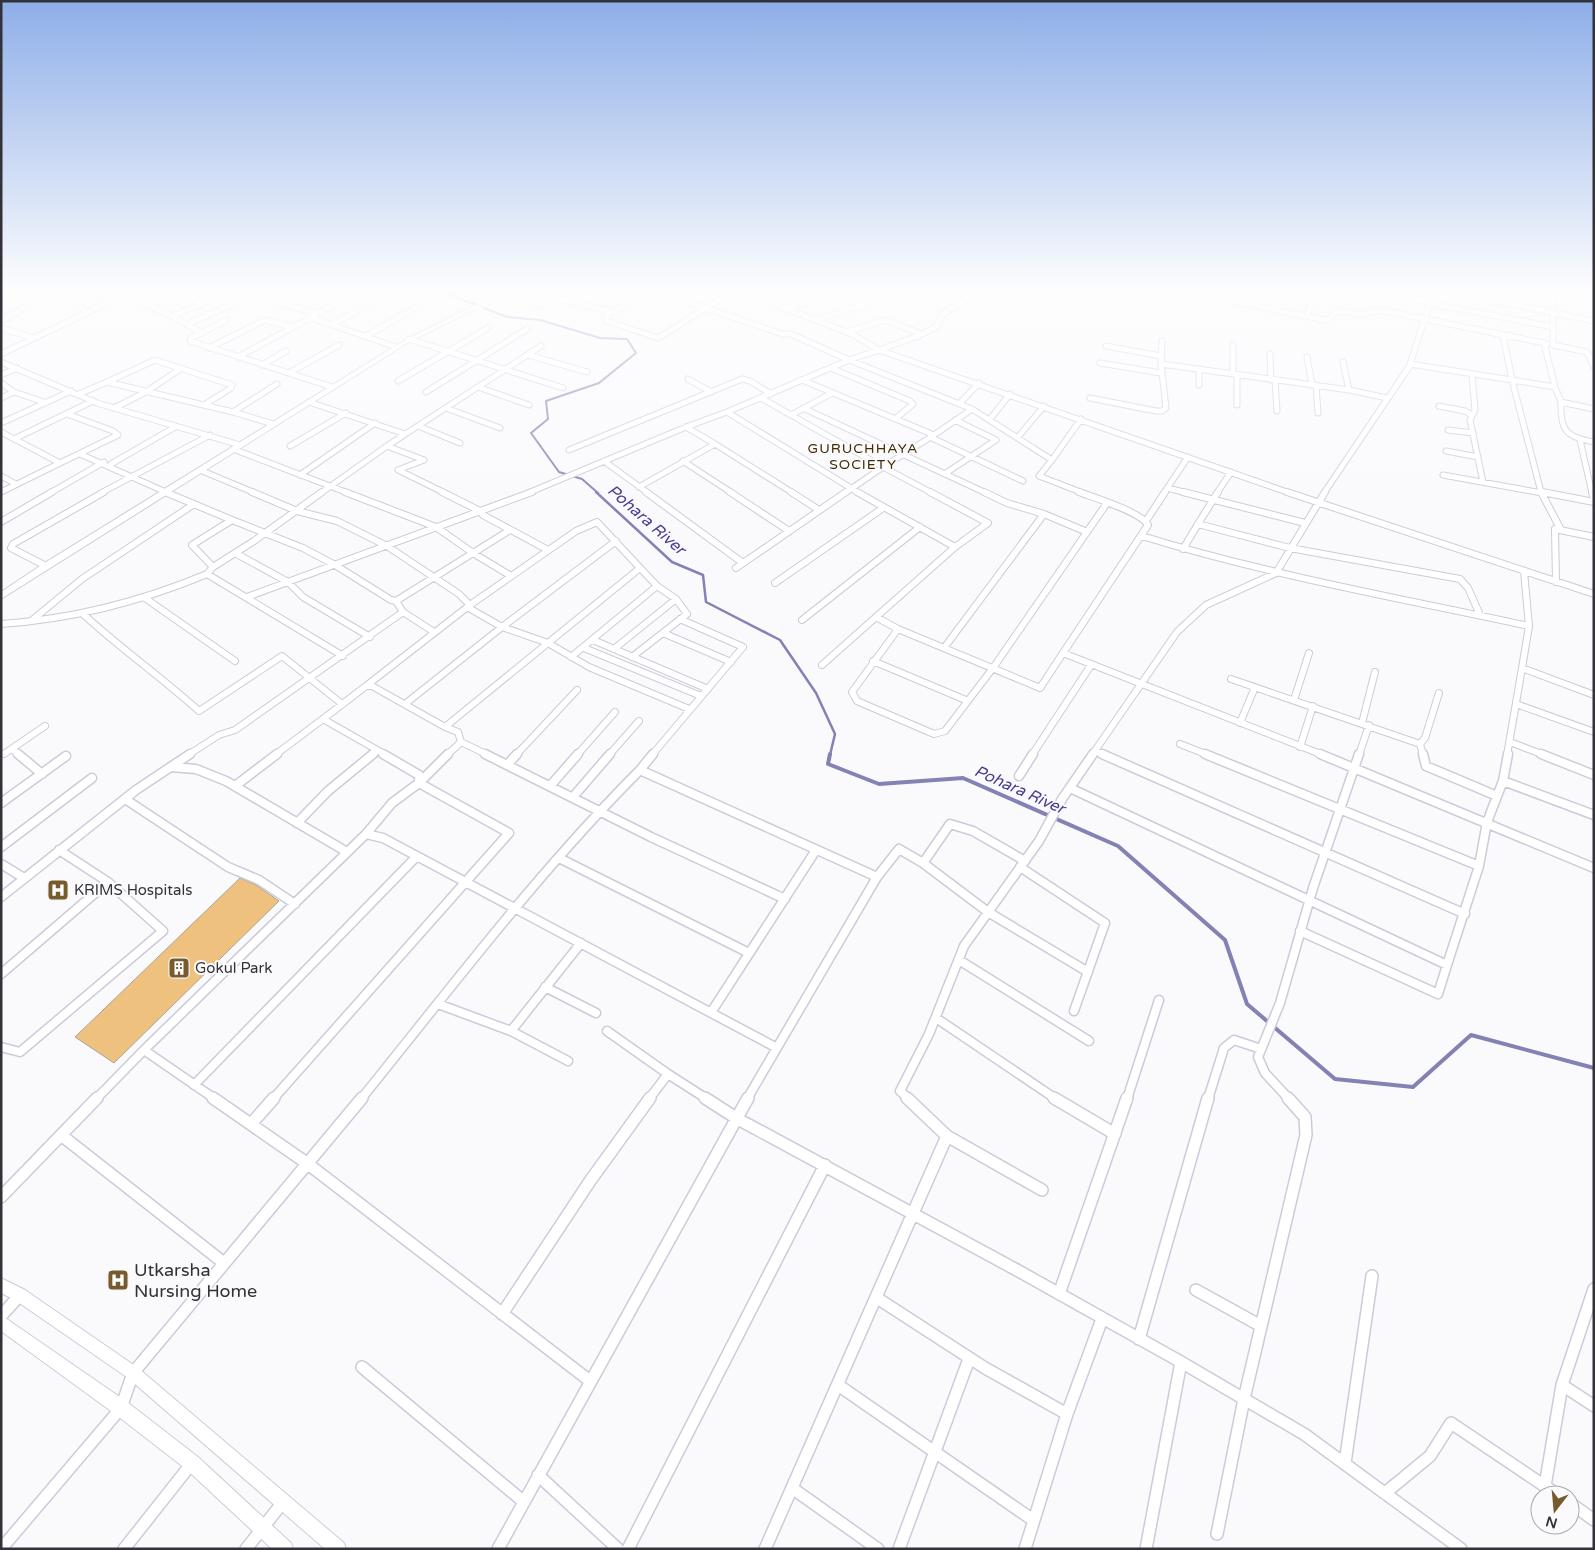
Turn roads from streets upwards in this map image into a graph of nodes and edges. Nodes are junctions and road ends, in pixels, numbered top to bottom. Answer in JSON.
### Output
{"nodes":[{"id":1,"x":10,"y":365,"type":"edge"},
{"id":2,"x":143,"y":365,"type":"edge"},
{"id":3,"x":170,"y":365,"type":"edge"},
{"id":4,"x":263,"y":365,"type":"edge"},
{"id":5,"x":303,"y":365,"type":"edge"},
{"id":6,"x":367,"y":365,"type":"edge"},
{"id":7,"x":426,"y":365,"type":"edge"},
{"id":8,"x":468,"y":365,"type":"edge"},
{"id":9,"x":491,"y":365,"type":"edge"},
{"id":10,"x":512,"y":365,"type":"edge"},
{"id":11,"x":564,"y":365,"type":"edge"},
{"id":12,"x":837,"y":365,"type":"edge"},
{"id":13,"x":862,"y":365,"type":"edge"},
{"id":14,"x":925,"y":365,"type":"edge"},
{"id":15,"x":1114,"y":365,"type":"edge"},
{"id":16,"x":1160,"y":365,"type":"edge"},
{"id":17,"x":1170,"y":365,"type":"edge"},
{"id":18,"x":1234,"y":365,"type":"edge"},
{"id":19,"x":1271,"y":365,"type":"edge"},
{"id":20,"x":1309,"y":365,"type":"edge"},
{"id":21,"x":1344,"y":365,"type":"edge"},
{"id":22,"x":1409,"y":365,"type":"edge"},
{"id":23,"x":1418,"y":365,"type":"edge"},
{"id":24,"x":1509,"y":365,"type":"edge"},
{"id":25,"x":1550,"y":365,"type":"edge"},
{"id":26,"x":17,"y":368,"type":"junction"},
{"id":27,"x":831,"y":368,"type":"junction"},
{"id":28,"x":180,"y":369,"type":"junction"},
{"id":29,"x":1199,"y":369,"type":"junction"},
{"id":30,"x":505,"y":370,"type":"junction"},
{"id":31,"x":587,"y":372,"type":"dead end"},
{"id":32,"x":289,"y":373,"type":"junction"},
{"id":33,"x":1161,"y":373,"type":"junction"},
{"id":34,"x":1235,"y":374,"type":"junction"},
{"id":35,"x":1472,"y":374,"type":"junction"},
{"id":36,"x":1,"y":375,"type":"edge"},
{"id":37,"x":688,"y":379,"type":"dead end"},
{"id":38,"x":802,"y":380,"type":"junction"},
{"id":39,"x":1273,"y":380,"type":"junction"},
{"id":40,"x":1512,"y":380,"type":"junction"},
{"id":41,"x":107,"y":382,"type":"junction"},
{"id":42,"x":398,"y":382,"type":"dead end"},
{"id":43,"x":1,"y":383,"type":"edge"},
{"id":44,"x":979,"y":383,"type":"junction"},
{"id":45,"x":277,"y":384,"type":"dead end"},
{"id":46,"x":1199,"y":385,"type":"dead end"},
{"id":47,"x":1314,"y":385,"type":"junction"},
{"id":48,"x":332,"y":387,"type":"junction"},
{"id":49,"x":478,"y":387,"type":"junction"},
{"id":50,"x":1555,"y":387,"type":"junction"},
{"id":51,"x":563,"y":388,"type":"dead end"},
{"id":52,"x":1348,"y":390,"type":"junction"},
{"id":53,"x":71,"y":391,"type":"junction"},
{"id":54,"x":14,"y":392,"type":"junction"},
{"id":55,"x":146,"y":392,"type":"junction"},
{"id":56,"x":426,"y":392,"type":"dead end"},
{"id":57,"x":711,"y":392,"type":"junction"},
{"id":58,"x":832,"y":393,"type":"junction"},
{"id":59,"x":79,"y":394,"type":"junction"},
{"id":60,"x":771,"y":394,"type":"junction"},
{"id":61,"x":1010,"y":394,"type":"junction"},
{"id":62,"x":1,"y":398,"type":"edge"},
{"id":63,"x":762,"y":398,"type":"junction"},
{"id":64,"x":1090,"y":398,"type":"dead end"},
{"id":65,"x":1387,"y":398,"type":"junction"},
{"id":66,"x":93,"y":400,"type":"junction"},
{"id":67,"x":44,"y":402,"type":"junction"},
{"id":68,"x":309,"y":402,"type":"junction"},
{"id":69,"x":1561,"y":402,"type":"junction"},
{"id":70,"x":959,"y":404,"type":"junction"},
{"id":71,"x":204,"y":405,"type":"junction"},
{"id":72,"x":529,"y":405,"type":"dead end"},
{"id":73,"x":1237,"y":405,"type":"dead end"},
{"id":74,"x":1044,"y":406,"type":"junction"},
{"id":75,"x":1439,"y":406,"type":"dead end"},
{"id":76,"x":114,"y":408,"type":"junction"},
{"id":77,"x":446,"y":408,"type":"junction"},
{"id":78,"x":803,"y":408,"type":"junction"},
{"id":79,"x":1594,"y":408,"type":"edge"},
{"id":80,"x":972,"y":409,"type":"junction"},
{"id":81,"x":1277,"y":411,"type":"dead end"},
{"id":82,"x":233,"y":412,"type":"junction"},
{"id":83,"x":727,"y":412,"type":"junction"},
{"id":84,"x":346,"y":413,"type":"junction"},
{"id":85,"x":1318,"y":413,"type":"dead end"},
{"id":86,"x":67,"y":414,"type":"junction"},
{"id":87,"x":791,"y":415,"type":"junction"},
{"id":88,"x":1472,"y":415,"type":"junction"},
{"id":89,"x":990,"y":418,"type":"junction"},
{"id":90,"x":895,"y":419,"type":"junction"},
{"id":91,"x":1081,"y":419,"type":"junction"},
{"id":92,"x":955,"y":420,"type":"junction"},
{"id":93,"x":1,"y":423,"type":"edge"},
{"id":94,"x":375,"y":423,"type":"junction"},
{"id":95,"x":274,"y":424,"type":"junction"},
{"id":96,"x":418,"y":426,"type":"junction"},
{"id":97,"x":175,"y":427,"type":"junction"},
{"id":98,"x":686,"y":427,"type":"junction"},
{"id":99,"x":500,"y":428,"type":"dead end"},
{"id":100,"x":1448,"y":430,"type":"dead end"},
{"id":101,"x":1,"y":432,"type":"edge"},
{"id":102,"x":1473,"y":433,"type":"junction"},
{"id":103,"x":405,"y":434,"type":"junction"},
{"id":104,"x":210,"y":435,"type":"junction"},
{"id":105,"x":932,"y":436,"type":"junction"},
{"id":106,"x":4,"y":437,"type":"edge"},
{"id":107,"x":1018,"y":437,"type":"junction"},
{"id":108,"x":14,"y":439,"type":"junction"},
{"id":109,"x":1580,"y":440,"type":"junction"},
{"id":110,"x":1594,"y":442,"type":"edge"},
{"id":111,"x":460,"y":443,"type":"dead end"},
{"id":112,"x":715,"y":444,"type":"junction"},
{"id":113,"x":290,"y":446,"type":"dead end"},
{"id":114,"x":387,"y":446,"type":"junction"},
{"id":115,"x":236,"y":447,"type":"junction"},
{"id":116,"x":569,"y":450,"type":"dead end"},
{"id":117,"x":1446,"y":451,"type":"dead end"},
{"id":118,"x":80,"y":454,"type":"junction"},
{"id":119,"x":903,"y":454,"type":"junction"},
{"id":120,"x":972,"y":456,"type":"junction"},
{"id":121,"x":1188,"y":457,"type":"junction"},
{"id":122,"x":1478,"y":457,"type":"junction"},
{"id":123,"x":1052,"y":460,"type":"junction"},
{"id":124,"x":604,"y":461,"type":"junction"},
{"id":125,"x":683,"y":461,"type":"junction"},
{"id":126,"x":60,"y":463,"type":"junction"},
{"id":127,"x":108,"y":463,"type":"junction"},
{"id":128,"x":883,"y":466,"type":"junction"},
{"id":129,"x":200,"y":470,"type":"junction"},
{"id":130,"x":1231,"y":472,"type":"junction"},
{"id":131,"x":946,"y":473,"type":"junction"},
{"id":132,"x":300,"y":475,"type":"junction"},
{"id":133,"x":1443,"y":475,"type":"dead end"},
{"id":134,"x":1,"y":476,"type":"edge"},
{"id":135,"x":134,"y":476,"type":"junction"},
{"id":136,"x":1023,"y":481,"type":"dead end"},
{"id":137,"x":1483,"y":482,"type":"junction"},
{"id":138,"x":16,"y":484,"type":"junction"},
{"id":139,"x":330,"y":487,"type":"junction"},
{"id":140,"x":639,"y":487,"type":"junction"},
{"id":141,"x":853,"y":488,"type":"junction"},
{"id":142,"x":1167,"y":488,"type":"junction"},
{"id":143,"x":1,"y":492,"type":"edge"},
{"id":144,"x":164,"y":492,"type":"junction"},
{"id":145,"x":1541,"y":492,"type":"junction"},
{"id":146,"x":1213,"y":500,"type":"junction"},
{"id":147,"x":1594,"y":501,"type":"edge"},
{"id":148,"x":1107,"y":503,"type":"junction"},
{"id":149,"x":1318,"y":503,"type":"junction"},
{"id":150,"x":194,"y":504,"type":"junction"},
{"id":151,"x":883,"y":508,"type":"junction"},
{"id":152,"x":819,"y":510,"type":"junction"},
{"id":153,"x":297,"y":511,"type":"junction"},
{"id":154,"x":480,"y":511,"type":"junction"},
{"id":155,"x":1044,"y":514,"type":"junction"},
{"id":156,"x":232,"y":520,"type":"junction"},
{"id":157,"x":1146,"y":521,"type":"junction"},
{"id":158,"x":1,"y":522,"type":"edge"},
{"id":159,"x":1198,"y":524,"type":"junction"},
{"id":160,"x":1305,"y":524,"type":"junction"},
{"id":161,"x":436,"y":527,"type":"junction"},
{"id":162,"x":920,"y":527,"type":"junction"},
{"id":163,"x":510,"y":530,"type":"junction"},
{"id":164,"x":1561,"y":530,"type":"junction"},
{"id":165,"x":789,"y":531,"type":"junction"},
{"id":166,"x":1087,"y":532,"type":"junction"},
{"id":167,"x":264,"y":533,"type":"junction"},
{"id":168,"x":1142,"y":536,"type":"junction"},
{"id":169,"x":1594,"y":537,"type":"edge"},
{"id":170,"x":616,"y":541,"type":"junction"},
{"id":171,"x":387,"y":546,"type":"junction"},
{"id":172,"x":955,"y":547,"type":"junction"},
{"id":173,"x":1290,"y":548,"type":"junction"},
{"id":174,"x":1183,"y":549,"type":"junction"},
{"id":175,"x":548,"y":550,"type":"junction"},
{"id":176,"x":235,"y":553,"type":"junction"},
{"id":177,"x":473,"y":553,"type":"junction"},
{"id":178,"x":743,"y":562,"type":"junction"},
{"id":179,"x":335,"y":565,"type":"junction"},
{"id":180,"x":46,"y":566,"type":"junction"},
{"id":181,"x":212,"y":567,"type":"junction"},
{"id":182,"x":640,"y":568,"type":"junction"},
{"id":183,"x":736,"y":568,"type":"dead end"},
{"id":184,"x":1524,"y":571,"type":"junction"},
{"id":185,"x":1276,"y":573,"type":"junction"},
{"id":186,"x":207,"y":574,"type":"junction"},
{"id":187,"x":511,"y":576,"type":"junction"},
{"id":188,"x":434,"y":577,"type":"junction"},
{"id":189,"x":288,"y":582,"type":"junction"},
{"id":190,"x":1556,"y":582,"type":"junction"},
{"id":191,"x":775,"y":583,"type":"dead end"},
{"id":192,"x":657,"y":586,"type":"junction"},
{"id":193,"x":1594,"y":594,"type":"edge"},
{"id":194,"x":1,"y":596,"type":"edge"},
{"id":195,"x":247,"y":597,"type":"junction"},
{"id":196,"x":145,"y":598,"type":"junction"},
{"id":197,"x":676,"y":599,"type":"junction"},
{"id":198,"x":396,"y":601,"type":"junction"},
{"id":199,"x":469,"y":606,"type":"junction"},
{"id":200,"x":403,"y":612,"type":"junction"},
{"id":201,"x":83,"y":614,"type":"junction"},
{"id":202,"x":1480,"y":615,"type":"junction"},
{"id":203,"x":876,"y":617,"type":"junction"},
{"id":204,"x":680,"y":619,"type":"junction"},
{"id":205,"x":802,"y":620,"type":"dead end"},
{"id":206,"x":31,"y":621,"type":"junction"},
{"id":207,"x":1,"y":624,"type":"edge"},
{"id":208,"x":502,"y":626,"type":"junction"},
{"id":209,"x":1529,"y":626,"type":"junction"},
{"id":210,"x":898,"y":629,"type":"junction"},
{"id":211,"x":434,"y":632,"type":"junction"},
{"id":212,"x":663,"y":633,"type":"junction"},
{"id":213,"x":370,"y":636,"type":"junction"},
{"id":214,"x":593,"y":640,"type":"junction"},
{"id":215,"x":548,"y":644,"type":"junction"},
{"id":216,"x":584,"y":648,"type":"junction"},
{"id":217,"x":944,"y":648,"type":"junction"},
{"id":218,"x":614,"y":649,"type":"junction"},
{"id":219,"x":1063,"y":653,"type":"junction"},
{"id":220,"x":1309,"y":653,"type":"dead end"},
{"id":221,"x":343,"y":656,"type":"junction"},
{"id":222,"x":571,"y":657,"type":"junction"},
{"id":223,"x":632,"y":657,"type":"junction"},
{"id":224,"x":235,"y":661,"type":"dead end"},
{"id":225,"x":873,"y":661,"type":"junction"},
{"id":226,"x":731,"y":662,"type":"junction"},
{"id":227,"x":822,"y":665,"type":"dead end"},
{"id":228,"x":1091,"y":665,"type":"junction"},
{"id":229,"x":993,"y":668,"type":"junction"},
{"id":230,"x":1522,"y":668,"type":"junction"},
{"id":231,"x":1375,"y":672,"type":"dead end"},
{"id":232,"x":1232,"y":679,"type":"dead end"},
{"id":233,"x":310,"y":680,"type":"junction"},
{"id":234,"x":1141,"y":685,"type":"junction"},
{"id":235,"x":366,"y":686,"type":"junction"},
{"id":236,"x":1255,"y":687,"type":"junction"},
{"id":237,"x":708,"y":689,"type":"junction"},
{"id":238,"x":577,"y":690,"type":"dead end"},
{"id":239,"x":1439,"y":692,"type":"dead end"},
{"id":240,"x":1594,"y":695,"type":"edge"},
{"id":241,"x":701,"y":696,"type":"junction"},
{"id":242,"x":1294,"y":700,"type":"junction"},
{"id":243,"x":968,"y":701,"type":"junction"},
{"id":244,"x":342,"y":704,"type":"junction"},
{"id":245,"x":405,"y":704,"type":"junction"},
{"id":246,"x":1516,"y":704,"type":"junction"},
{"id":247,"x":1313,"y":706,"type":"junction"},
{"id":248,"x":689,"y":709,"type":"junction"},
{"id":249,"x":615,"y":712,"type":"dead end"},
{"id":250,"x":323,"y":719,"type":"junction"},
{"id":251,"x":639,"y":721,"type":"dead end"},
{"id":252,"x":1240,"y":723,"type":"junction"},
{"id":253,"x":1365,"y":724,"type":"junction"},
{"id":254,"x":45,"y":726,"type":"dead end"},
{"id":255,"x":445,"y":726,"type":"junction"},
{"id":256,"x":1594,"y":732,"type":"edge"},
{"id":257,"x":461,"y":742,"type":"junction"},
{"id":258,"x":1510,"y":742,"type":"junction"},
{"id":259,"x":1180,"y":744,"type":"dead end"},
{"id":260,"x":1420,"y":744,"type":"junction"},
{"id":261,"x":1300,"y":747,"type":"junction"},
{"id":262,"x":12,"y":749,"type":"junction"},
{"id":263,"x":377,"y":751,"type":"junction"},
{"id":264,"x":1095,"y":752,"type":"junction"},
{"id":265,"x":2,"y":754,"type":"edge"},
{"id":266,"x":66,"y":756,"type":"dead end"},
{"id":267,"x":508,"y":765,"type":"junction"},
{"id":268,"x":171,"y":767,"type":"junction"},
{"id":269,"x":1355,"y":768,"type":"junction"},
{"id":270,"x":640,"y":770,"type":"junction"},
{"id":271,"x":42,"y":774,"type":"junction"},
{"id":272,"x":1019,"y":776,"type":"dead end"},
{"id":273,"x":1594,"y":776,"type":"edge"},
{"id":274,"x":92,"y":778,"type":"dead end"},
{"id":275,"x":1503,"y":780,"type":"junction"},
{"id":276,"x":419,"y":783,"type":"junction"},
{"id":277,"x":235,"y":786,"type":"junction"},
{"id":278,"x":550,"y":786,"type":"junction"},
{"id":279,"x":1070,"y":788,"type":"junction"},
{"id":280,"x":1497,"y":796,"type":"junction"},
{"id":281,"x":573,"y":797,"type":"junction"},
{"id":282,"x":125,"y":799,"type":"junction"},
{"id":283,"x":1,"y":803,"type":"edge"},
{"id":284,"x":1340,"y":809,"type":"junction"},
{"id":285,"x":600,"y":810,"type":"junction"},
{"id":286,"x":1594,"y":815,"type":"edge"},
{"id":287,"x":1487,"y":822,"type":"junction"},
{"id":288,"x":297,"y":823,"type":"junction"},
{"id":289,"x":366,"y":834,"type":"junction"},
{"id":290,"x":1,"y":847,"type":"edge"},
{"id":291,"x":59,"y":850,"type":"junction"},
{"id":292,"x":816,"y":850,"type":"junction"},
{"id":293,"x":347,"y":852,"type":"junction"},
{"id":294,"x":1325,"y":854,"type":"junction"},
{"id":295,"x":417,"y":856,"type":"junction"},
{"id":296,"x":559,"y":858,"type":"junction"},
{"id":297,"x":923,"y":863,"type":"junction"},
{"id":298,"x":1,"y":864,"type":"edge"},
{"id":299,"x":1022,"y":864,"type":"junction"},
{"id":300,"x":1479,"y":866,"type":"junction"},
{"id":301,"x":1594,"y":868,"type":"edge"},
{"id":302,"x":877,"y":877,"type":"junction"},
{"id":303,"x":24,"y":878,"type":"junction"},
{"id":304,"x":108,"y":882,"type":"junction"},
{"id":305,"x":466,"y":882,"type":"junction"},
{"id":306,"x":1,"y":897,"type":"edge"},
{"id":307,"x":784,"y":899,"type":"junction"},
{"id":308,"x":1309,"y":899,"type":"junction"},
{"id":309,"x":295,"y":904,"type":"junction"},
{"id":310,"x":516,"y":908,"type":"junction"},
{"id":311,"x":988,"y":912,"type":"junction"},
{"id":312,"x":1465,"y":914,"type":"junction"},
{"id":313,"x":1300,"y":931,"type":"junction"},
{"id":314,"x":581,"y":943,"type":"junction"},
{"id":315,"x":750,"y":953,"type":"junction"},
{"id":316,"x":959,"y":960,"type":"junction"},
{"id":317,"x":1448,"y":965,"type":"junction"},
{"id":318,"x":1088,"y":972,"type":"junction"},
{"id":319,"x":1,"y":974,"type":"edge"},
{"id":320,"x":545,"y":987,"type":"junction"},
{"id":321,"x":1159,"y":1000,"type":"dead end"},
{"id":322,"x":438,"y":1004,"type":"junction"},
{"id":323,"x":1074,"y":1011,"type":"dead end"},
{"id":324,"x":596,"y":1012,"type":"dead end"},
{"id":325,"x":712,"y":1012,"type":"junction"},
{"id":326,"x":936,"y":1018,"type":"junction"},
{"id":327,"x":511,"y":1030,"type":"junction"},
{"id":328,"x":606,"y":1031,"type":"dead end"},
{"id":329,"x":1089,"y":1042,"type":"dead end"},
{"id":330,"x":1262,"y":1045,"type":"junction"},
{"id":331,"x":1,"y":1047,"type":"edge"},
{"id":332,"x":777,"y":1048,"type":"junction"},
{"id":333,"x":144,"y":1050,"type":"junction"},
{"id":334,"x":568,"y":1061,"type":"dead end"},
{"id":335,"x":668,"y":1074,"type":"junction"},
{"id":336,"x":194,"y":1085,"type":"junction"},
{"id":337,"x":736,"y":1118,"type":"junction"},
{"id":338,"x":251,"y":1124,"type":"junction"},
{"id":339,"x":1115,"y":1134,"type":"junction"},
{"id":340,"x":61,"y":1135,"type":"junction"},
{"id":341,"x":947,"y":1136,"type":"junction"},
{"id":342,"x":308,"y":1164,"type":"junction"},
{"id":343,"x":825,"y":1165,"type":"junction"},
{"id":344,"x":1042,"y":1190,"type":"dead end"},
{"id":345,"x":1,"y":1197,"type":"edge"},
{"id":346,"x":914,"y":1213,"type":"junction"},
{"id":347,"x":224,"y":1263,"type":"junction"},
{"id":348,"x":1372,"y":1276,"type":"dead end"},
{"id":349,"x":1,"y":1286,"type":"edge"},
{"id":350,"x":1594,"y":1289,"type":"edge"},
{"id":351,"x":1196,"y":1290,"type":"dead end"},
{"id":352,"x":1058,"y":1294,"type":"junction"},
{"id":353,"x":20,"y":1295,"type":"junction"},
{"id":354,"x":877,"y":1298,"type":"junction"},
{"id":355,"x":502,"y":1314,"type":"junction"},
{"id":356,"x":1,"y":1316,"type":"edge"},
{"id":357,"x":1102,"y":1319,"type":"junction"},
{"id":358,"x":1,"y":1322,"type":"edge"},
{"id":359,"x":1261,"y":1326,"type":"junction"},
{"id":360,"x":1139,"y":1339,"type":"junction"},
{"id":361,"x":969,"y":1359,"type":"junction"},
{"id":362,"x":1182,"y":1362,"type":"junction"},
{"id":363,"x":362,"y":1367,"type":"dead end"},
{"id":364,"x":133,"y":1373,"type":"junction"},
{"id":365,"x":590,"y":1382,"type":"junction"},
{"id":366,"x":1562,"y":1385,"type":"junction"},
{"id":367,"x":838,"y":1386,"type":"junction"},
{"id":368,"x":1244,"y":1398,"type":"junction"},
{"id":369,"x":1594,"y":1406,"type":"edge"},
{"id":370,"x":121,"y":1408,"type":"junction"},
{"id":371,"x":1068,"y":1414,"type":"junction"},
{"id":372,"x":935,"y":1453,"type":"junction"},
{"id":373,"x":192,"y":1463,"type":"junction"},
{"id":374,"x":1345,"y":1463,"type":"junction"},
{"id":375,"x":538,"y":1475,"type":"junction"},
{"id":376,"x":1544,"y":1485,"type":"edge"},
{"id":377,"x":1545,"y":1485,"type":"edge"},
{"id":378,"x":792,"y":1488,"type":"junction"},
{"id":379,"x":1385,"y":1493,"type":"junction"},
{"id":380,"x":283,"y":1502,"type":"junction"},
{"id":381,"x":524,"y":1502,"type":"junction"},
{"id":382,"x":1580,"y":1511,"type":"edge"},
{"id":383,"x":1033,"y":1520,"type":"junction"},
{"id":384,"x":1594,"y":1520,"type":"edge"},
{"id":385,"x":262,"y":1528,"type":"junction"},
{"id":386,"x":1217,"y":1534,"type":"dead end"},
{"id":387,"x":1,"y":1549,"type":"edge"},
{"id":388,"x":124,"y":1549,"type":"edge"},
{"id":389,"x":246,"y":1549,"type":"edge"},
{"id":390,"x":284,"y":1549,"type":"edge"},
{"id":391,"x":338,"y":1549,"type":"edge"},
{"id":392,"x":498,"y":1549,"type":"edge"},
{"id":393,"x":618,"y":1549,"type":"edge"},
{"id":394,"x":628,"y":1549,"type":"edge"},
{"id":395,"x":765,"y":1549,"type":"edge"},
{"id":396,"x":878,"y":1549,"type":"edge"},
{"id":397,"x":899,"y":1549,"type":"edge"},
{"id":398,"x":1025,"y":1549,"type":"edge"},
{"id":399,"x":1146,"y":1549,"type":"edge"},
{"id":400,"x":1461,"y":1549,"type":"edge"}],
"edges":[{"from":1,"to":26,"type":"street"},
{"from":2,"to":41,"type":"street"},
{"from":3,"to":28,"type":"street"},
{"from":4,"to":32,"type":"street"},
{"from":5,"to":32,"type":"street"},
{"from":6,"to":48,"type":"street"},
{"from":7,"to":42,"type":"street"},
{"from":8,"to":56,"type":"street"},
{"from":9,"to":30,"type":"street"},
{"from":10,"to":30,"type":"street"},
{"from":11,"to":31,"type":"street"},
{"from":12,"to":27,"type":"street"},
{"from":13,"to":70,"type":"street"},
{"from":14,"to":44,"type":"street"},
{"from":15,"to":33,"type":"street"},
{"from":16,"to":33,"type":"street"},
{"from":17,"to":29,"type":"street"},
{"from":18,"to":34,"type":"street"},
{"from":19,"to":39,"type":"street"},
{"from":20,"to":47,"type":"street"},
{"from":21,"to":52,"type":"street"},
{"from":22,"to":65,"type":"street"},
{"from":23,"to":35,"type":"street"},
{"from":24,"to":40,"type":"street"},
{"from":25,"to":50,"type":"street"},
{"from":26,"to":36,"type":"street"},
{"from":26,"to":53,"type":"street"},
{"from":27,"to":38,"type":"street"},
{"from":27,"to":90,"type":"street"},
{"from":28,"to":55,"type":"street"},
{"from":28,"to":71,"type":"street"},
{"from":29,"to":34,"type":"street"},
{"from":29,"to":46,"type":"street"},
{"from":30,"to":49,"type":"street"},
{"from":30,"to":51,"type":"street"},
{"from":32,"to":48,"type":"street"},
{"from":33,"to":64,"type":"street"},
{"from":34,"to":39,"type":"street"},
{"from":34,"to":73,"type":"street"},
{"from":35,"to":40,"type":"street"},
{"from":35,"to":88,"type":"street"},
{"from":37,"to":57,"type":"street"},
{"from":38,"to":58,"type":"street"},
{"from":38,"to":60,"type":"street"},
{"from":39,"to":47,"type":"street"},
{"from":39,"to":81,"type":"street"},
{"from":40,"to":50,"type":"street"},
{"from":40,"to":145,"type":"street"},
{"from":41,"to":55,"type":"street"},
{"from":41,"to":59,"type":"street"},
{"from":43,"to":54,"type":"street"},
{"from":44,"to":61,"type":"street"},
{"from":44,"to":70,"type":"street"},
{"from":45,"to":82,"type":"street"},
{"from":47,"to":52,"type":"street"},
{"from":47,"to":85,"type":"street"},
{"from":48,"to":68,"type":"street"},
{"from":49,"to":72,"type":"street"},
{"from":49,"to":77,"type":"street"},
{"from":50,"to":69,"type":"street"},
{"from":52,"to":65,"type":"street"},
{"from":53,"to":59,"type":"street"},
{"from":53,"to":67,"type":"street"},
{"from":54,"to":62,"type":"street"},
{"from":54,"to":67,"type":"street"},
{"from":55,"to":71,"type":"street"},
{"from":55,"to":76,"type":"street"},
{"from":57,"to":60,"type":"street"},
{"from":57,"to":116,"type":"street"},
{"from":58,"to":78,"type":"street"},
{"from":58,"to":90,"type":"street"},
{"from":59,"to":66,"type":"street"},
{"from":60,"to":63,"type":"street"},
{"from":61,"to":74,"type":"street"},
{"from":61,"to":89,"type":"street"},
{"from":63,"to":83,"type":"street"},
{"from":63,"to":87,"type":"street"},
{"from":65,"to":149,"type":"street"},
{"from":66,"to":76,"type":"street"},
{"from":66,"to":86,"type":"street"},
{"from":67,"to":93,"type":"street"},
{"from":68,"to":84,"type":"street"},
{"from":68,"to":95,"type":"street"},
{"from":69,"to":79,"type":"street"},
{"from":69,"to":109,"type":"street"},
{"from":70,"to":80,"type":"street"},
{"from":71,"to":82,"type":"street"},
{"from":74,"to":91,"type":"street"},
{"from":74,"to":107,"type":"street"},
{"from":75,"to":88,"type":"street"},
{"from":76,"to":97,"type":"street"},
{"from":77,"to":96,"type":"street"},
{"from":77,"to":99,"type":"street"},
{"from":78,"to":87,"type":"street"},
{"from":78,"to":119,"type":"street"},
{"from":80,"to":89,"type":"street"},
{"from":80,"to":92,"type":"street"},
{"from":82,"to":95,"type":"street"},
{"from":83,"to":98,"type":"street"},
{"from":83,"to":141,"type":"street"},
{"from":84,"to":94,"type":"street"},
{"from":84,"to":113,"type":"street"},
{"from":86,"to":108,"type":"street"},
{"from":86,"to":118,"type":"street"},
{"from":87,"to":128,"type":"street"},
{"from":88,"to":102,"type":"street"},
{"from":89,"to":107,"type":"street"},
{"from":90,"to":105,"type":"street"},
{"from":91,"to":121,"type":"street"},
{"from":91,"to":123,"type":"street"},
{"from":92,"to":105,"type":"street"},
{"from":92,"to":120,"type":"street"},
{"from":94,"to":103,"type":"street"},
{"from":94,"to":132,"type":"street"},
{"from":95,"to":115,"type":"street"},
{"from":96,"to":103,"type":"street"},
{"from":96,"to":111,"type":"street"},
{"from":97,"to":104,"type":"street"},
{"from":97,"to":127,"type":"street"},
{"from":98,"to":112,"type":"street"},
{"from":98,"to":124,"type":"street"},
{"from":100,"to":102,"type":"street"},
{"from":101,"to":106,"type":"street"},
{"from":102,"to":122,"type":"street"},
{"from":103,"to":114,"type":"street"},
{"from":104,"to":115,"type":"street"},
{"from":104,"to":135,"type":"street"},
{"from":105,"to":119,"type":"street"},
{"from":105,"to":120,"type":"street"},
{"from":106,"to":108,"type":"street"},
{"from":107,"to":123,"type":"street"},
{"from":108,"to":126,"type":"street"},
{"from":109,"to":110,"type":"street"},
{"from":109,"to":147,"type":"street"},
{"from":112,"to":125,"type":"street"},
{"from":112,"to":152,"type":"street"},
{"from":114,"to":139,"type":"street"},
{"from":114,"to":154,"type":"street"},
{"from":115,"to":129,"type":"street"},
{"from":115,"to":132,"type":"street"},
{"from":117,"to":122,"type":"street"},
{"from":118,"to":126,"type":"street"},
{"from":118,"to":127,"type":"street"},
{"from":119,"to":128,"type":"street"},
{"from":119,"to":131,"type":"street"},
{"from":120,"to":131,"type":"street"},
{"from":120,"to":136,"type":"street"},
{"from":121,"to":130,"type":"street"},
{"from":121,"to":142,"type":"street"},
{"from":122,"to":137,"type":"street"},
{"from":123,"to":148,"type":"street"},
{"from":124,"to":140,"type":"street"},
{"from":124,"to":154,"type":"street"},
{"from":125,"to":140,"type":"street"},
{"from":125,"to":165,"type":"street"},
{"from":126,"to":138,"type":"street"},
{"from":127,"to":135,"type":"street"},
{"from":127,"to":158,"type":"street"},
{"from":128,"to":141,"type":"street"},
{"from":128,"to":172,"type":"street"},
{"from":129,"to":144,"type":"street"},
{"from":129,"to":153,"type":"street"},
{"from":130,"to":146,"type":"street"},
{"from":130,"to":149,"type":"street"},
{"from":131,"to":155,"type":"street"},
{"from":132,"to":139,"type":"street"},
{"from":133,"to":137,"type":"street"},
{"from":134,"to":138,"type":"street"},
{"from":135,"to":144,"type":"street"},
{"from":135,"to":180,"type":"street"},
{"from":137,"to":145,"type":"street"},
{"from":138,"to":143,"type":"street"},
{"from":139,"to":153,"type":"street"},
{"from":139,"to":161,"type":"street"},
{"from":140,"to":178,"type":"street"},
{"from":141,"to":151,"type":"street"},
{"from":141,"to":152,"type":"street"},
{"from":142,"to":146,"type":"street"},
{"from":142,"to":157,"type":"street"},
{"from":144,"to":150,"type":"street"},
{"from":144,"to":180,"type":"street"},
{"from":145,"to":147,"type":"street"},
{"from":145,"to":164,"type":"street"},
{"from":146,"to":159,"type":"street"},
{"from":146,"to":160,"type":"street"},
{"from":148,"to":157,"type":"street"},
{"from":148,"to":166,"type":"street"},
{"from":149,"to":160,"type":"street"},
{"from":149,"to":184,"type":"street"},
{"from":150,"to":156,"type":"street"},
{"from":150,"to":206,"type":"street"},
{"from":151,"to":162,"type":"street"},
{"from":151,"to":191,"type":"street"},
{"from":152,"to":165,"type":"street"},
{"from":153,"to":167,"type":"street"},
{"from":153,"to":171,"type":"street"},
{"from":154,"to":161,"type":"street"},
{"from":154,"to":163,"type":"street"},
{"from":155,"to":166,"type":"street"},
{"from":155,"to":217,"type":"street"},
{"from":156,"to":167,"type":"street"},
{"from":156,"to":181,"type":"street"},
{"from":157,"to":168,"type":"street"},
{"from":159,"to":173,"type":"street"},
{"from":159,"to":174,"type":"street"},
{"from":160,"to":173,"type":"street"},
{"from":161,"to":171,"type":"street"},
{"from":161,"to":177,"type":"street"},
{"from":162,"to":172,"type":"street"},
{"from":162,"to":205,"type":"street"},
{"from":163,"to":175,"type":"street"},
{"from":163,"to":177,"type":"street"},
{"from":164,"to":169,"type":"street"},
{"from":164,"to":190,"type":"street"},
{"from":165,"to":178,"type":"street"},
{"from":166,"to":229,"type":"street"},
{"from":167,"to":176,"type":"street"},
{"from":167,"to":179,"type":"street"},
{"from":168,"to":174,"type":"street"},
{"from":168,"to":219,"type":"street"},
{"from":170,"to":175,"type":"street"},
{"from":170,"to":182,"type":"street"},
{"from":170,"to":208,"type":"street"},
{"from":171,"to":179,"type":"street"},
{"from":171,"to":188,"type":"street"},
{"from":172,"to":203,"type":"street"},
{"from":173,"to":185,"type":"street"},
{"from":173,"to":202,"type":"street"},
{"from":174,"to":185,"type":"street"},
{"from":175,"to":187,"type":"street"},
{"from":176,"to":181,"type":"street"},
{"from":176,"to":189,"type":"street"},
{"from":177,"to":187,"type":"street"},
{"from":177,"to":188,"type":"street"},
{"from":178,"to":183,"type":"street"},
{"from":179,"to":189,"type":"street"},
{"from":179,"to":198,"type":"street"},
{"from":180,"to":194,"type":"street"},
{"from":181,"to":186,"type":"street"},
{"from":182,"to":192,"type":"street"},
{"from":182,"to":215,"type":"street"},
{"from":184,"to":190,"type":"street"},
{"from":184,"to":209,"type":"street"},
{"from":185,"to":202,"type":"street"},
{"from":185,"to":234,"type":"street"},
{"from":186,"to":195,"type":"street"},
{"from":186,"to":196,"type":"street"},
{"from":187,"to":199,"type":"street"},
{"from":188,"to":198,"type":"street"},
{"from":188,"to":199,"type":"street"},
{"from":189,"to":195,"type":"street"},
{"from":189,"to":213,"type":"street"},
{"from":190,"to":193,"type":"street"},
{"from":192,"to":197,"type":"street"},
{"from":192,"to":214,"type":"street"},
{"from":195,"to":221,"type":"street"},
{"from":196,"to":201,"type":"street"},
{"from":196,"to":224,"type":"street"},
{"from":197,"to":204,"type":"street"},
{"from":197,"to":218,"type":"street"},
{"from":198,"to":200,"type":"street"},
{"from":199,"to":208,"type":"street"},
{"from":199,"to":211,"type":"street"},
{"from":200,"to":211,"type":"street"},
{"from":200,"to":213,"type":"street"},
{"from":201,"to":206,"type":"street"},
{"from":201,"to":233,"type":"street"},
{"from":202,"to":209,"type":"street"},
{"from":203,"to":210,"type":"street"},
{"from":203,"to":227,"type":"street"},
{"from":204,"to":212,"type":"street"},
{"from":204,"to":226,"type":"street"},
{"from":206,"to":207,"type":"street"},
{"from":208,"to":215,"type":"street"},
{"from":208,"to":245,"type":"street"},
{"from":209,"to":230,"type":"street"},
{"from":210,"to":217,"type":"street"},
{"from":210,"to":225,"type":"street"},
{"from":211,"to":235,"type":"street"},
{"from":212,"to":223,"type":"street"},
{"from":212,"to":226,"type":"street"},
{"from":213,"to":221,"type":"street"},
{"from":214,"to":216,"type":"street"},
{"from":214,"to":218,"type":"street"},
{"from":215,"to":222,"type":"street"},
{"from":215,"to":255,"type":"street"},
{"from":216,"to":222,"type":"street"},
{"from":216,"to":241,"type":"street"},
{"from":217,"to":229,"type":"street"},
{"from":218,"to":223,"type":"street"},
{"from":219,"to":228,"type":"street"},
{"from":219,"to":229,"type":"street"},
{"from":220,"to":242,"type":"street"},
{"from":221,"to":233,"type":"street"},
{"from":222,"to":248,"type":"street"},
{"from":223,"to":237,"type":"street"},
{"from":225,"to":243,"type":"street"},
{"from":225,"to":243,"type":"street"},
{"from":226,"to":237,"type":"street"},
{"from":228,"to":234,"type":"street"},
{"from":228,"to":272,"type":"street"},
{"from":229,"to":243,"type":"street"},
{"from":230,"to":240,"type":"street"},
{"from":230,"to":246,"type":"street"},
{"from":231,"to":253,"type":"street"},
{"from":232,"to":236,"type":"street"},
{"from":233,"to":244,"type":"street"},
{"from":233,"to":268,"type":"street"},
{"from":234,"to":252,"type":"street"},
{"from":234,"to":264,"type":"street"},
{"from":235,"to":244,"type":"street"},
{"from":235,"to":245,"type":"street"},
{"from":236,"to":242,"type":"street"},
{"from":236,"to":252,"type":"street"},
{"from":237,"to":241,"type":"street"},
{"from":238,"to":267,"type":"street"},
{"from":239,"to":260,"type":"street"},
{"from":241,"to":248,"type":"street"},
{"from":242,"to":247,"type":"street"},
{"from":244,"to":250,"type":"street"},
{"from":245,"to":255,"type":"street"},
{"from":246,"to":256,"type":"street"},
{"from":246,"to":258,"type":"street"},
{"from":247,"to":253,"type":"street"},
{"from":247,"to":261,"type":"street"},
{"from":248,"to":270,"type":"street"},
{"from":249,"to":278,"type":"street"},
{"from":250,"to":263,"type":"street"},
{"from":250,"to":277,"type":"street"},
{"from":251,"to":281,"type":"street"},
{"from":252,"to":261,"type":"street"},
{"from":253,"to":260,"type":"street"},
{"from":253,"to":269,"type":"street"},
{"from":254,"to":262,"type":"street"},
{"from":255,"to":257,"type":"street"},
{"from":257,"to":267,"type":"street"},
{"from":257,"to":276,"type":"street"},
{"from":258,"to":273,"type":"street"},
{"from":258,"to":275,"type":"street"},
{"from":259,"to":284,"type":"street"},
{"from":260,"to":280,"type":"street"},
{"from":261,"to":269,"type":"street"},
{"from":262,"to":265,"type":"street"},
{"from":262,"to":271,"type":"street"},
{"from":263,"to":276,"type":"street"},
{"from":263,"to":288,"type":"street"},
{"from":264,"to":279,"type":"street"},
{"from":264,"to":294,"type":"street"},
{"from":266,"to":271,"type":"street"},
{"from":267,"to":278,"type":"street"},
{"from":268,"to":277,"type":"street"},
{"from":268,"to":282,"type":"street"},
{"from":269,"to":284,"type":"street"},
{"from":269,"to":287,"type":"street"},
{"from":270,"to":285,"type":"street"},
{"from":270,"to":292,"type":"street"},
{"from":271,"to":283,"type":"street"},
{"from":274,"to":290,"type":"street"},
{"from":275,"to":280,"type":"street"},
{"from":275,"to":286,"type":"street"},
{"from":276,"to":289,"type":"street"},
{"from":276,"to":305,"type":"street"},
{"from":277,"to":288,"type":"street"},
{"from":278,"to":281,"type":"street"},
{"from":279,"to":299,"type":"street"},
{"from":279,"to":308,"type":"street"},
{"from":280,"to":287,"type":"street"},
{"from":281,"to":285,"type":"street"},
{"from":282,"to":291,"type":"street"},
{"from":282,"to":309,"type":"street"},
{"from":284,"to":294,"type":"street"},
{"from":284,"to":300,"type":"street"},
{"from":285,"to":296,"type":"street"},
{"from":285,"to":307,"type":"street"},
{"from":287,"to":300,"type":"street"},
{"from":287,"to":301,"type":"street"},
{"from":288,"to":293,"type":"street"},
{"from":289,"to":293,"type":"street"},
{"from":289,"to":295,"type":"street"},
{"from":291,"to":303,"type":"street"},
{"from":291,"to":304,"type":"street"},
{"from":292,"to":302,"type":"street"},
{"from":292,"to":307,"type":"street"},
{"from":293,"to":309,"type":"street"},
{"from":294,"to":308,"type":"street"},
{"from":294,"to":312,"type":"street"},
{"from":295,"to":305,"type":"street"},
{"from":295,"to":336,"type":"street"},
{"from":296,"to":310,"type":"street"},
{"from":296,"to":315,"type":"street"},
{"from":297,"to":299,"type":"street"},
{"from":297,"to":302,"type":"street"},
{"from":297,"to":311,"type":"street"},
{"from":298,"to":303,"type":"street"},
{"from":299,"to":311,"type":"street"},
{"from":299,"to":318,"type":"street"},
{"from":300,"to":312,"type":"street"},
{"from":302,"to":332,"type":"street"},
{"from":303,"to":306,"type":"street"},
{"from":304,"to":319,"type":"street"},
{"from":304,"to":331,"type":"street"},
{"from":305,"to":310,"type":"street"},
{"from":305,"to":338,"type":"street"},
{"from":307,"to":315,"type":"street"},
{"from":308,"to":313,"type":"street"},
{"from":308,"to":317,"type":"street"},
{"from":309,"to":333,"type":"street"},
{"from":310,"to":314,"type":"street"},
{"from":310,"to":322,"type":"street"},
{"from":311,"to":316,"type":"street"},
{"from":311,"to":318,"type":"street"},
{"from":312,"to":317,"type":"street"},
{"from":313,"to":317,"type":"street"},
{"from":313,"to":330,"type":"street"},
{"from":314,"to":320,"type":"street"},
{"from":314,"to":325,"type":"street"},
{"from":315,"to":325,"type":"street"},
{"from":316,"to":326,"type":"street"},
{"from":316,"to":329,"type":"street"},
{"from":318,"to":323,"type":"street"},
{"from":320,"to":324,"type":"street"},
{"from":320,"to":327,"type":"street"},
{"from":321,"to":339,"type":"street"},
{"from":322,"to":327,"type":"street"},
{"from":322,"to":342,"type":"street"},
{"from":325,"to":332,"type":"street"},
{"from":326,"to":339,"type":"street"},
{"from":326,"to":341,"type":"street"},
{"from":327,"to":334,"type":"street"},
{"from":328,"to":335,"type":"street"},
{"from":330,"to":359,"type":"street"},
{"from":330,"to":360,"type":"street"},
{"from":332,"to":337,"type":"street"},
{"from":333,"to":336,"type":"street"},
{"from":333,"to":340,"type":"street"},
{"from":335,"to":337,"type":"street"},
{"from":335,"to":355,"type":"street"},
{"from":336,"to":338,"type":"street"},
{"from":337,"to":343,"type":"street"},
{"from":337,"to":365,"type":"street"},
{"from":338,"to":342,"type":"street"},
{"from":339,"to":352,"type":"street"},
{"from":340,"to":345,"type":"street"},
{"from":340,"to":347,"type":"street"},
{"from":341,"to":344,"type":"street"},
{"from":341,"to":346,"type":"street"},
{"from":342,"to":347,"type":"street"},
{"from":342,"to":355,"type":"street"},
{"from":343,"to":346,"type":"street"},
{"from":343,"to":394,"type":"street"},
{"from":346,"to":352,"type":"street"},
{"from":346,"to":354,"type":"street"},
{"from":347,"to":364,"type":"street"},
{"from":348,"to":374,"type":"street"},
{"from":349,"to":353,"type":"street"},
{"from":350,"to":366,"type":"street"},
{"from":351,"to":359,"type":"street"},
{"from":352,"to":357,"type":"street"},
{"from":353,"to":356,"type":"street"},
{"from":353,"to":364,"type":"street"},
{"from":354,"to":361,"type":"street"},
{"from":354,"to":367,"type":"street"},
{"from":355,"to":365,"type":"street"},
{"from":357,"to":360,"type":"street"},
{"from":357,"to":371,"type":"street"},
{"from":358,"to":370,"type":"street"},
{"from":359,"to":368,"type":"street"},
{"from":360,"to":362,"type":"street"},
{"from":361,"to":371,"type":"street"},
{"from":361,"to":372,"type":"street"},
{"from":362,"to":368,"type":"street"},
{"from":362,"to":399,"type":"street"},
{"from":363,"to":381,"type":"street"},
{"from":364,"to":370,"type":"street"},
{"from":364,"to":380,"type":"street"},
{"from":365,"to":375,"type":"street"},
{"from":366,"to":369,"type":"street"},
{"from":366,"to":377,"type":"street"},
{"from":367,"to":372,"type":"street"},
{"from":367,"to":378,"type":"street"},
{"from":368,"to":374,"type":"street"},
{"from":368,"to":386,"type":"street"},
{"from":370,"to":373,"type":"street"},
{"from":370,"to":387,"type":"street"},
{"from":371,"to":383,"type":"street"},
{"from":372,"to":383,"type":"street"},
{"from":372,"to":397,"type":"street"},
{"from":373,"to":385,"type":"street"},
{"from":373,"to":388,"type":"street"},
{"from":374,"to":379,"type":"street"},
{"from":375,"to":381,"type":"street"},
{"from":375,"to":393,"type":"street"},
{"from":376,"to":379,"type":"street"},
{"from":378,"to":395,"type":"street"},
{"from":378,"to":396,"type":"street"},
{"from":379,"to":400,"type":"street"},
{"from":380,"to":385,"type":"street"},
{"from":380,"to":391,"type":"street"},
{"from":381,"to":392,"type":"street"},
{"from":382,"to":384,"type":"street"},
{"from":383,"to":398,"type":"street"},
{"from":385,"to":389,"type":"street"},
{"from":385,"to":390,"type":"street"}]}
